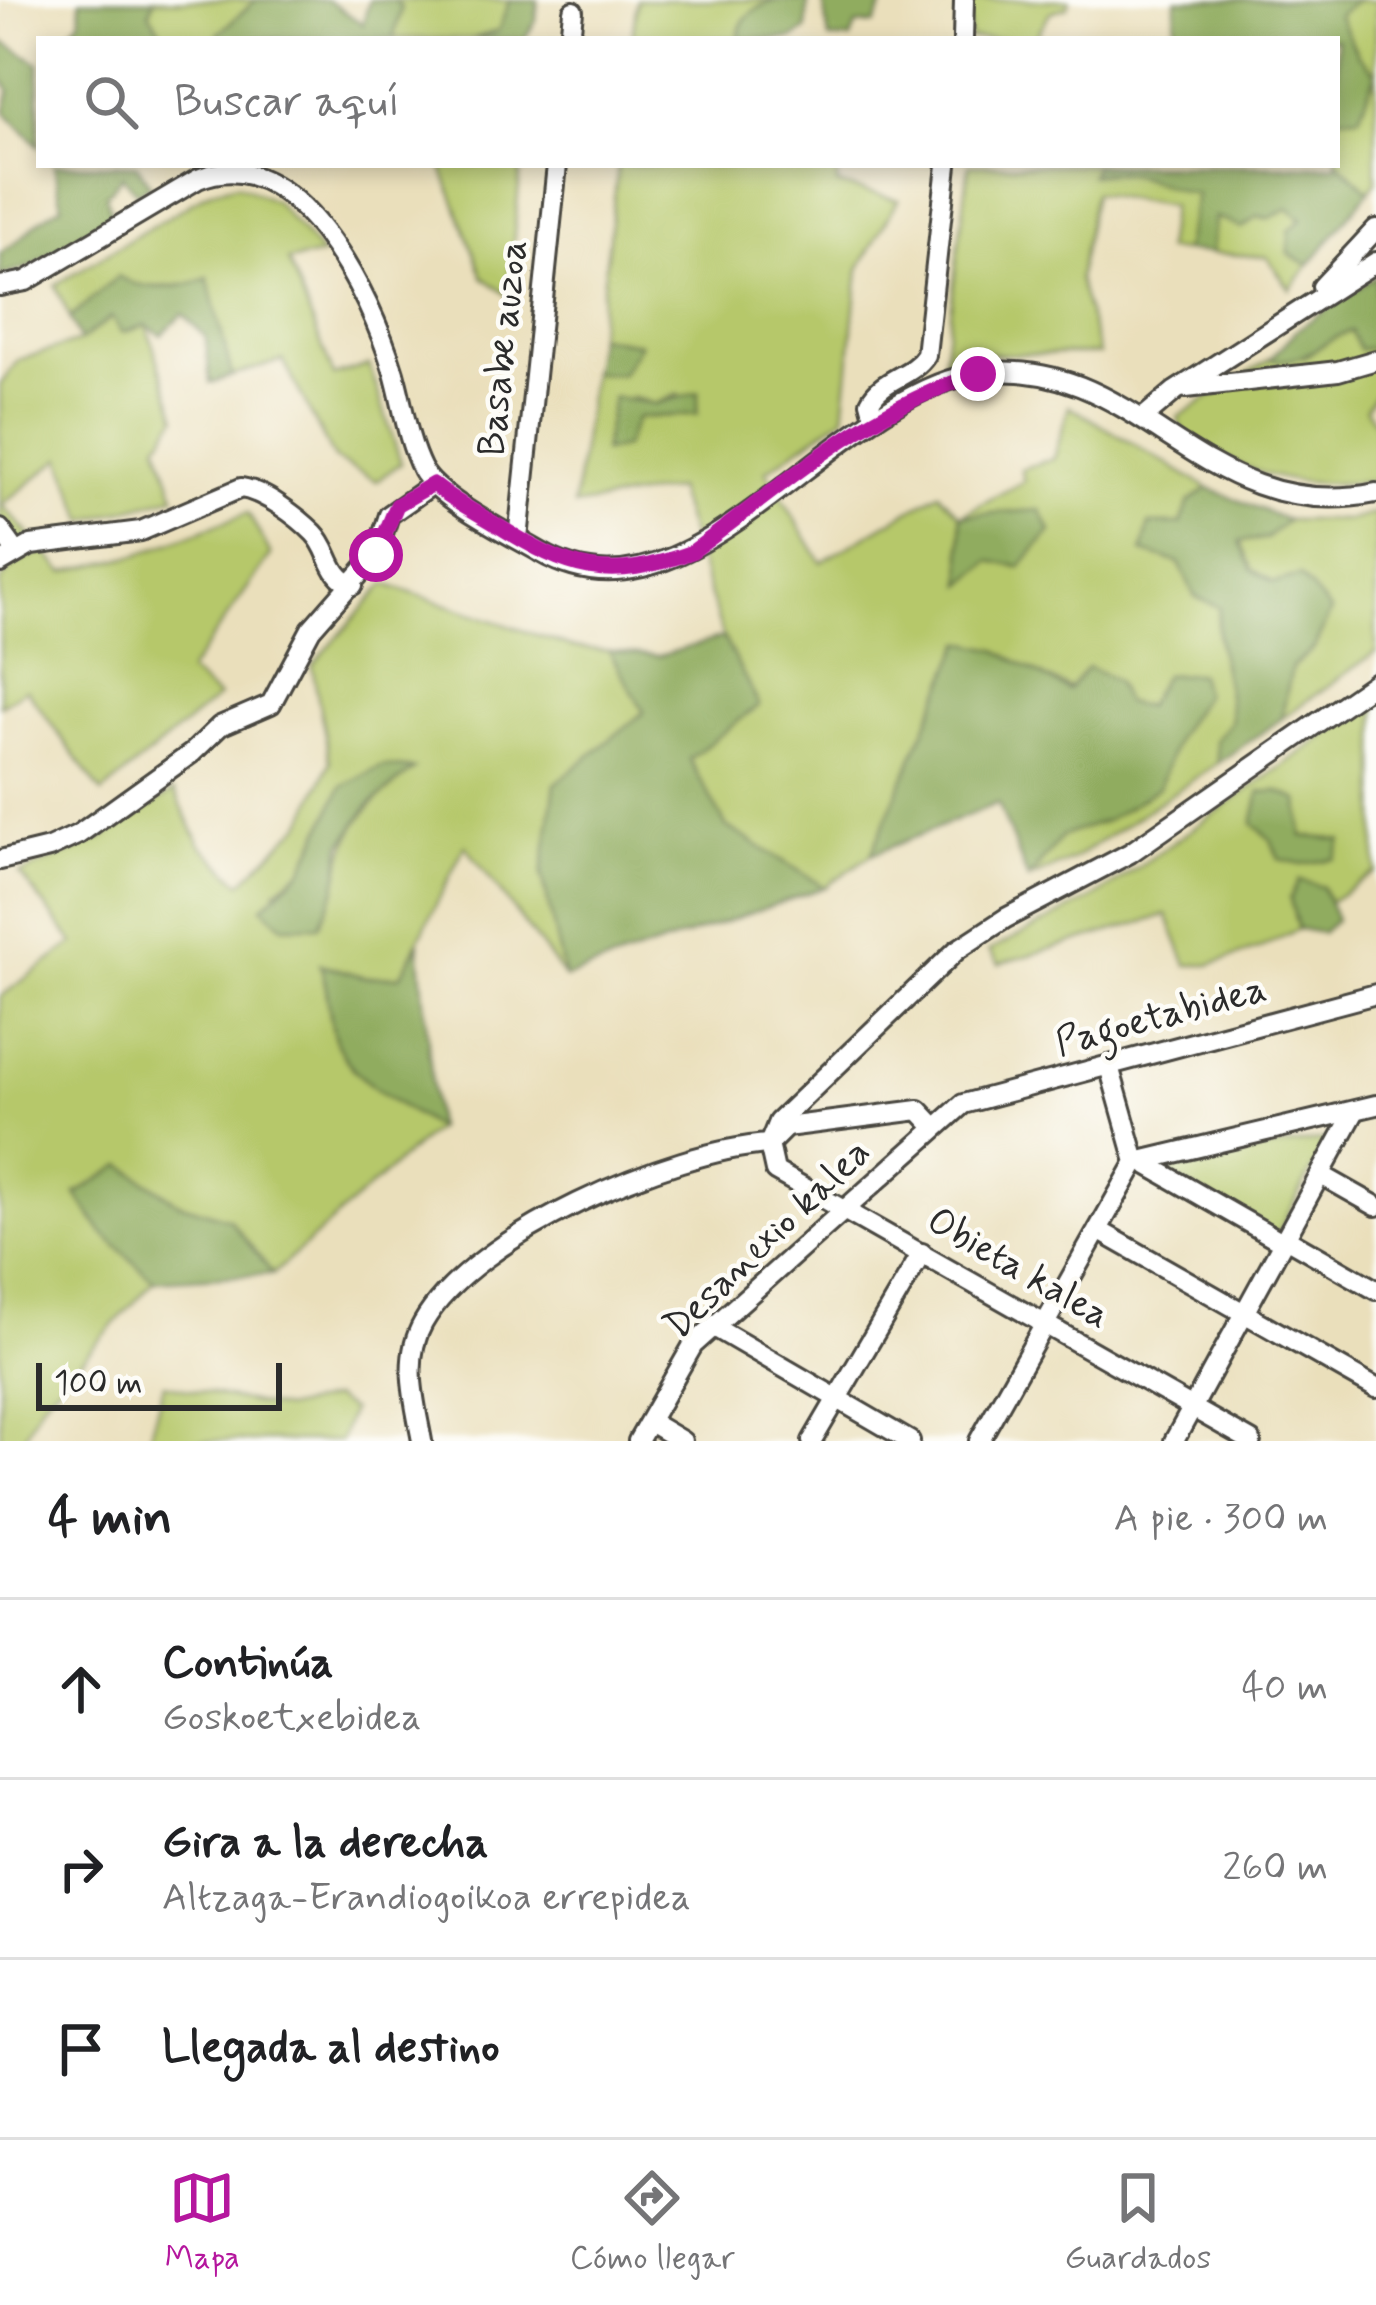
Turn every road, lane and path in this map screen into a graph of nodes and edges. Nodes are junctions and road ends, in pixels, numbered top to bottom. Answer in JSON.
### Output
{"nodes":[{"id":1,"x":964,"y":0,"type":"edge"},
{"id":2,"x":572,"y":11,"type":"dead end"},
{"id":3,"x":570,"y":36,"type":"edge"},
{"id":4,"x":963,"y":36,"type":"edge"},
{"id":5,"x":556,"y":168,"type":"edge"},
{"id":6,"x":947,"y":168,"type":"edge"},
{"id":7,"x":1376,"y":229,"type":"edge"},
{"id":8,"x":1376,"y":262,"type":"edge"},
{"id":9,"x":0,"y":286,"type":"edge"},
{"id":10,"x":1297,"y":311,"type":"junction"},
{"id":11,"x":1376,"y":359,"type":"edge"},
{"id":12,"x":1175,"y":391,"type":"junction"},
{"id":13,"x":874,"y":417,"type":"junction"},
{"id":14,"x":1143,"y":418,"type":"junction"},
{"id":15,"x":433,"y":484,"type":"junction"},
{"id":16,"x":1376,"y":493,"type":"edge"},
{"id":17,"x":0,"y":530,"type":"edge"},
{"id":18,"x":518,"y":538,"type":"junction"},
{"id":19,"x":8,"y":556,"type":"edge"},
{"id":20,"x":353,"y":585,"type":"junction"},
{"id":21,"x":1376,"y":682,"type":"edge"},
{"id":22,"x":0,"y":860,"type":"edge"},
{"id":23,"x":1376,"y":994,"type":"edge"},
{"id":24,"x":1109,"y":1066,"type":"junction"},
{"id":25,"x":963,"y":1104,"type":"joint"},
{"id":26,"x":1376,"y":1106,"type":"edge"},
{"id":27,"x":1355,"y":1111,"type":"junction"},
{"id":28,"x":934,"y":1126,"type":"junction"},
{"id":29,"x":769,"y":1144,"type":"junction"},
{"id":30,"x":1142,"y":1163,"type":"junction"},
{"id":31,"x":1323,"y":1176,"type":"junction"},
{"id":32,"x":1376,"y":1206,"type":"edge"},
{"id":33,"x":848,"y":1211,"type":"junction"},
{"id":34,"x":1098,"y":1230,"type":"junction"},
{"id":35,"x":1283,"y":1240,"type":"junction"},
{"id":36,"x":922,"y":1253,"type":"junction"},
{"id":37,"x":1376,"y":1290,"type":"edge"},
{"id":38,"x":1246,"y":1315,"type":"junction"},
{"id":39,"x":1044,"y":1323,"type":"junction"},
{"id":40,"x":714,"y":1327,"type":"junction"},
{"id":41,"x":1376,"y":1388,"type":"edge"},
{"id":42,"x":837,"y":1399,"type":"junction"},
{"id":43,"x":1194,"y":1408,"type":"junction"},
{"id":44,"x":650,"y":1422,"type":"junction"},
{"id":45,"x":422,"y":1441,"type":"edge"},
{"id":46,"x":638,"y":1441,"type":"edge"},
{"id":47,"x":682,"y":1441,"type":"edge"},
{"id":48,"x":812,"y":1441,"type":"edge"},
{"id":49,"x":910,"y":1441,"type":"edge"},
{"id":50,"x":979,"y":1441,"type":"edge"},
{"id":51,"x":1174,"y":1441,"type":"edge"},
{"id":52,"x":1251,"y":1441,"type":"edge"}],
"edges":[{"from":1,"to":4,"type":"street"},
{"from":2,"to":3,"type":"street"},
{"from":5,"to":18,"type":"street","name":"Basabe auzoa"},
{"from":6,"to":13,"type":"street"},
{"from":7,"to":10,"type":"street"},
{"from":8,"to":10,"type":"street"},
{"from":9,"to":15,"type":"street"},
{"from":10,"to":12,"type":"street"},
{"from":11,"to":12,"type":"street"},
{"from":12,"to":14,"type":"street"},
{"from":13,"to":14,"type":"street"},
{"from":13,"to":18,"type":"street"},
{"from":14,"to":16,"type":"street"},
{"from":15,"to":18,"type":"street"},
{"from":15,"to":20,"type":"street"},
{"from":17,"to":19,"type":"street"},
{"from":19,"to":20,"type":"street"},
{"from":20,"to":22,"type":"street"},
{"from":21,"to":29,"type":"street"},
{"from":23,"to":24,"type":"street","name":"Pagoetabidea"},
{"from":24,"to":25,"type":"street","name":"Pagoetabidea"},
{"from":24,"to":30,"type":"street"},
{"from":25,"to":28,"type":"street","name":"Desanexio kalea"},
{"from":26,"to":27,"type":"street"},
{"from":27,"to":30,"type":"street"},
{"from":27,"to":31,"type":"street"},
{"from":28,"to":29,"type":"street"},
{"from":28,"to":33,"type":"street","name":"Desanexio kalea"},
{"from":29,"to":33,"type":"street","name":"Obieta kalea"},
{"from":29,"to":45,"type":"street"},
{"from":30,"to":34,"type":"street"},
{"from":30,"to":35,"type":"street"},
{"from":31,"to":32,"type":"street"},
{"from":31,"to":35,"type":"street"},
{"from":33,"to":36,"type":"street","name":"Obieta kalea"},
{"from":33,"to":40,"type":"street","name":"Desanexio kalea"},
{"from":34,"to":38,"type":"street"},
{"from":34,"to":39,"type":"street"},
{"from":35,"to":37,"type":"street"},
{"from":35,"to":38,"type":"street"},
{"from":36,"to":39,"type":"street","name":"Obieta kalea"},
{"from":36,"to":42,"type":"street"},
{"from":38,"to":41,"type":"street"},
{"from":38,"to":43,"type":"street"},
{"from":39,"to":43,"type":"street","name":"Obieta kalea"},
{"from":39,"to":50,"type":"street"},
{"from":40,"to":42,"type":"street"},
{"from":40,"to":44,"type":"street","name":"Desanexio kalea"},
{"from":42,"to":48,"type":"street"},
{"from":42,"to":49,"type":"street"},
{"from":43,"to":51,"type":"street"},
{"from":43,"to":52,"type":"street","name":"Obieta kalea"},
{"from":44,"to":46,"type":"street","name":"Desanexio kalea"},
{"from":44,"to":47,"type":"street"}]}
